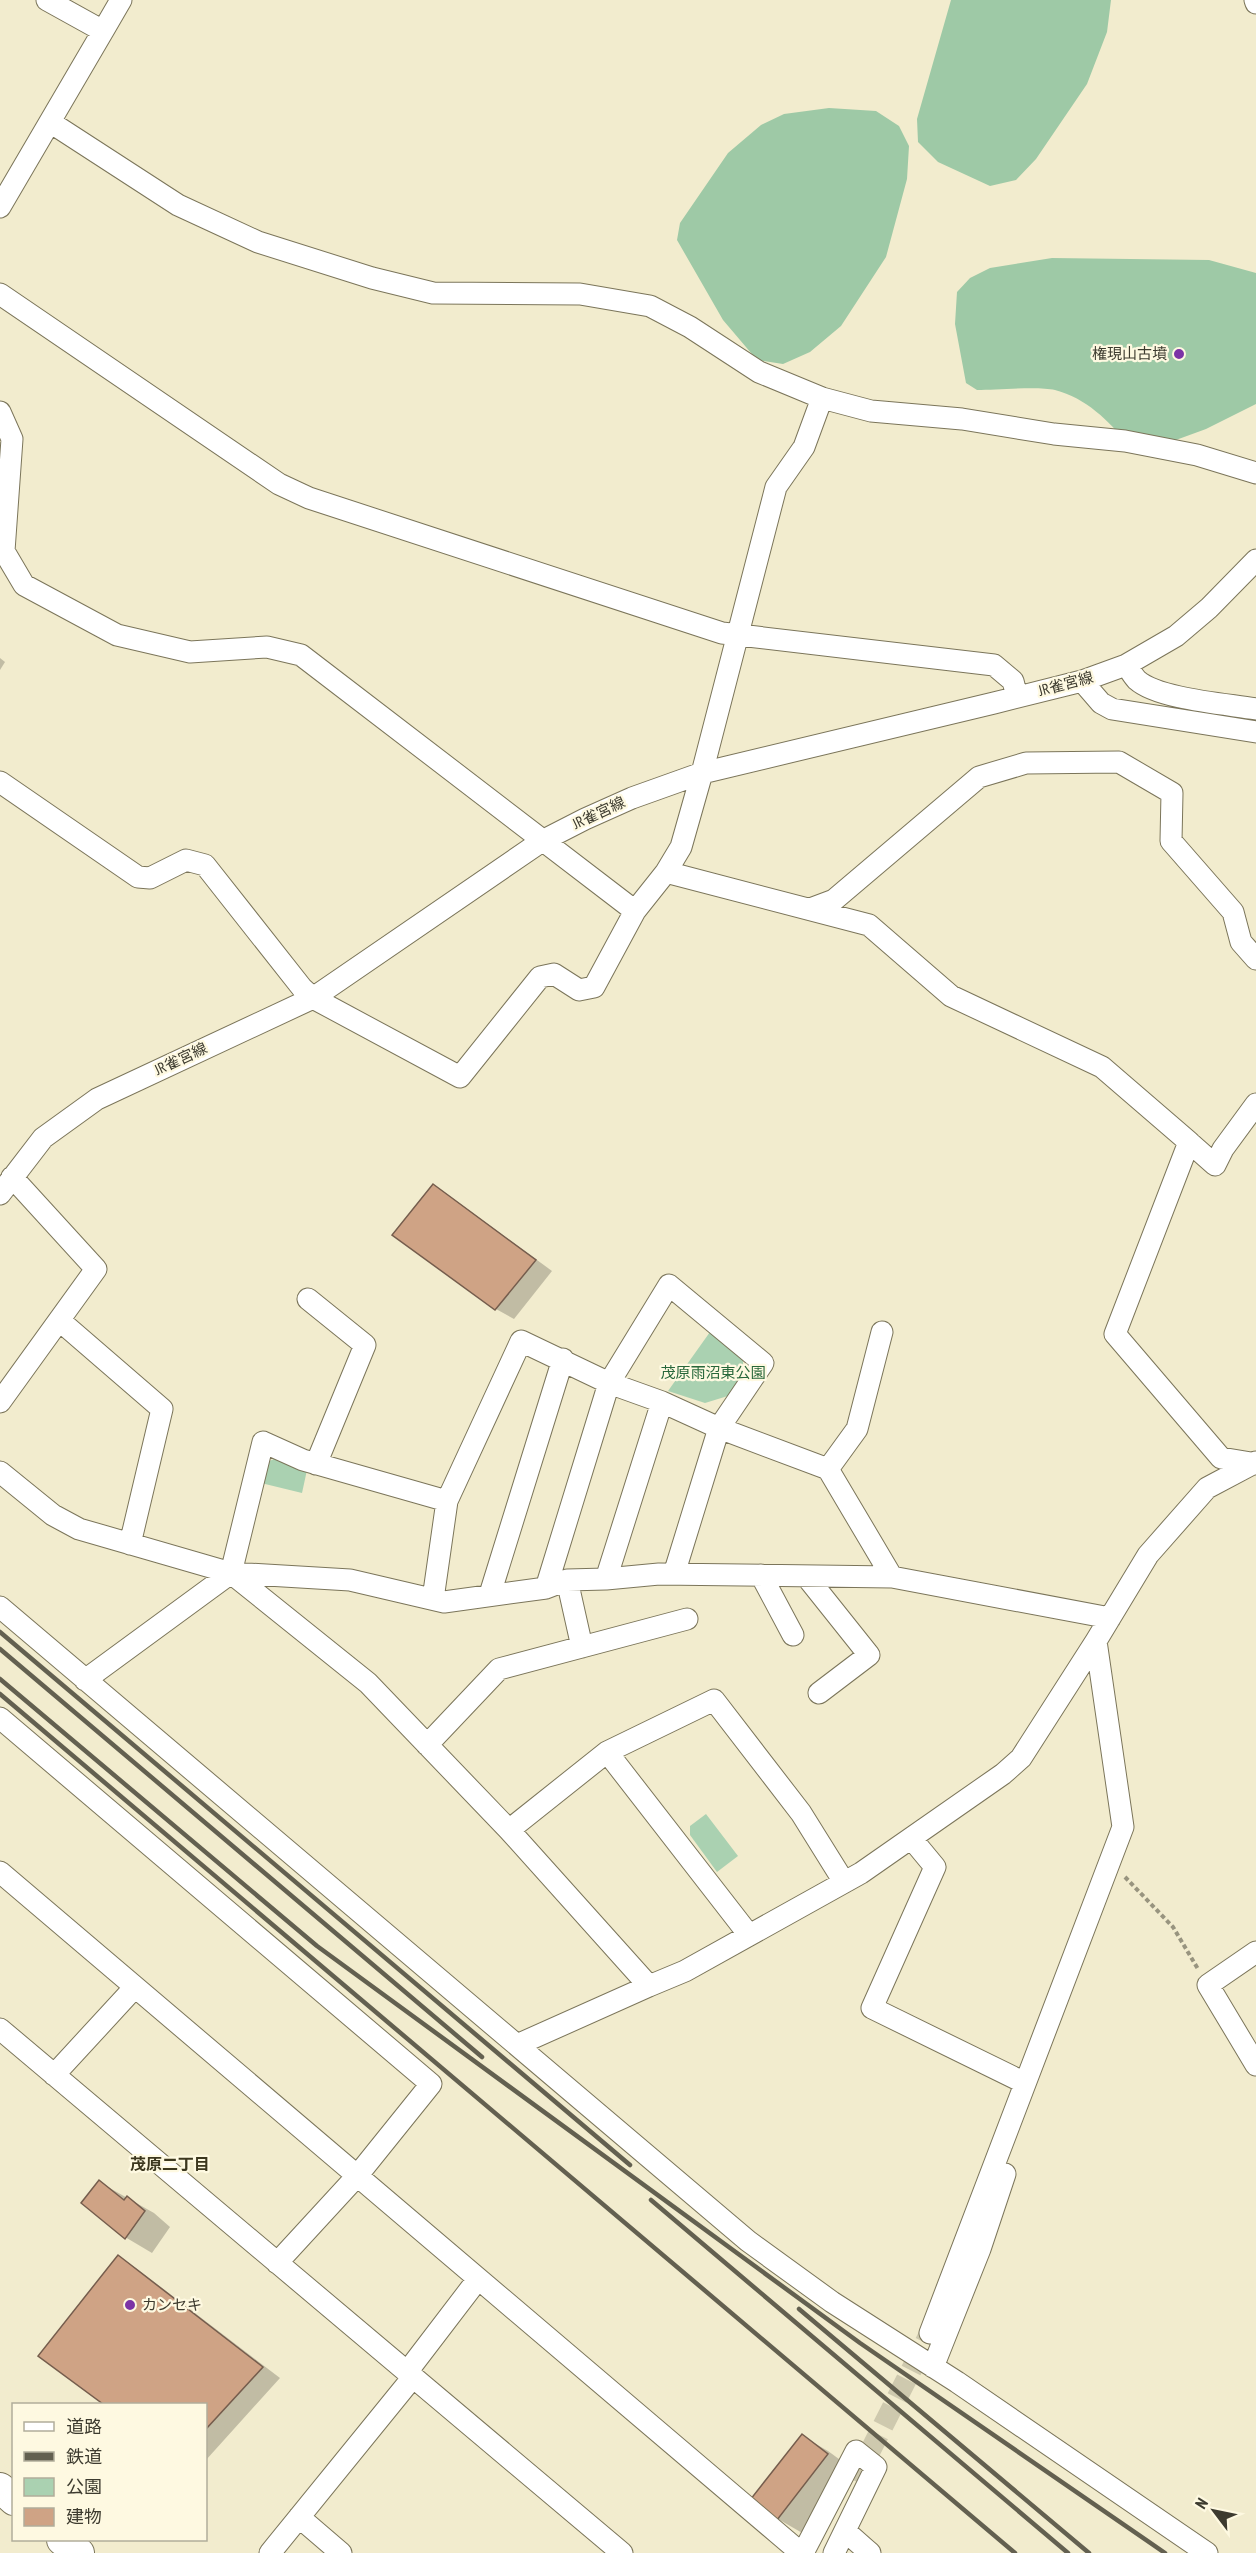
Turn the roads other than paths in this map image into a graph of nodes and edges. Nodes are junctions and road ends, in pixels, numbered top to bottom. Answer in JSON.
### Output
{"nodes":[{"id":1,"x":46,"y":0,"type":"edge"},
{"id":2,"x":121,"y":0,"type":"edge"},
{"id":3,"x":103,"y":31,"type":"junction"},
{"id":4,"x":50,"y":122,"type":"junction"},
{"id":5,"x":0,"y":207,"type":"edge"},
{"id":6,"x":0,"y":294,"type":"edge"},
{"id":7,"x":822,"y":398,"type":"junction"},
{"id":8,"x":0,"y":412,"type":"edge"},
{"id":9,"x":1256,"y":473,"type":"edge"},
{"id":10,"x":1256,"y":560,"type":"edge"},
{"id":11,"x":738,"y":636,"type":"junction"},
{"id":12,"x":1126,"y":665,"type":"junction"},
{"id":13,"x":1082,"y":681,"type":"junction"},
{"id":14,"x":1017,"y":697,"type":"junction"},
{"id":15,"x":1256,"y":709,"type":"edge"},
{"id":16,"x":1256,"y":732,"type":"edge"},
{"id":17,"x":702,"y":773,"type":"junction"},
{"id":18,"x":0,"y":782,"type":"edge"},
{"id":19,"x":542,"y":841,"type":"junction"},
{"id":20,"x":666,"y":872,"type":"junction"},
{"id":21,"x":810,"y":909,"type":"junction"},
{"id":22,"x":635,"y":911,"type":"junction"},
{"id":23,"x":1256,"y":959,"type":"edge"},
{"id":24,"x":313,"y":998,"type":"junction"},
{"id":25,"x":1256,"y":1104,"type":"edge"},
{"id":26,"x":1189,"y":1142,"type":"junction"},
{"id":27,"x":6,"y":1185,"type":"edge"},
{"id":28,"x":308,"y":1299,"type":"dead end"},
{"id":29,"x":59,"y":1320,"type":"junction"},
{"id":30,"x":882,"y":1332,"type":"dead end"},
{"id":31,"x":563,"y":1359,"type":"junction"},
{"id":32,"x":609,"y":1383,"type":"junction"},
{"id":33,"x":0,"y":1402,"type":"edge"},
{"id":34,"x":662,"y":1402,"type":"junction"},
{"id":35,"x":718,"y":1428,"type":"junction"},
{"id":36,"x":1255,"y":1463,"type":"edge"},
{"id":37,"x":316,"y":1464,"type":"junction"},
{"id":38,"x":828,"y":1469,"type":"junction"},
{"id":39,"x":0,"y":1472,"type":"edge"},
{"id":40,"x":447,"y":1501,"type":"junction"},
{"id":41,"x":130,"y":1544,"type":"junction"},
{"id":42,"x":231,"y":1573,"type":"junction"},
{"id":43,"x":674,"y":1574,"type":"junction"},
{"id":44,"x":761,"y":1575,"type":"junction"},
{"id":45,"x":806,"y":1576,"type":"junction"},
{"id":46,"x":892,"y":1577,"type":"junction"},
{"id":47,"x":567,"y":1580,"type":"junction"},
{"id":48,"x":606,"y":1580,"type":"junction"},
{"id":49,"x":546,"y":1588,"type":"junction"},
{"id":50,"x":490,"y":1594,"type":"junction"},
{"id":51,"x":432,"y":1599,"type":"junction"},
{"id":52,"x":0,"y":1607,"type":"edge"},
{"id":53,"x":1110,"y":1618,"type":"junction"},
{"id":54,"x":687,"y":1619,"type":"dead end"},
{"id":55,"x":793,"y":1635,"type":"dead end"},
{"id":56,"x":1096,"y":1641,"type":"junction"},
{"id":57,"x":582,"y":1647,"type":"junction"},
{"id":58,"x":85,"y":1680,"type":"junction"},
{"id":59,"x":819,"y":1693,"type":"dead end"},
{"id":60,"x":0,"y":1718,"type":"edge"},
{"id":61,"x":427,"y":1745,"type":"junction"},
{"id":62,"x":607,"y":1752,"type":"junction"},
{"id":63,"x":509,"y":1830,"type":"junction"},
{"id":64,"x":911,"y":1838,"type":"junction"},
{"id":65,"x":0,"y":1872,"type":"edge"},
{"id":66,"x":844,"y":1882,"type":"junction"},
{"id":67,"x":749,"y":1935,"type":"junction"},
{"id":68,"x":1256,"y":1952,"type":"edge"},
{"id":69,"x":649,"y":1986,"type":"junction"},
{"id":70,"x":135,"y":1987,"type":"junction"},
{"id":71,"x":0,"y":2029,"type":"edge"},
{"id":72,"x":517,"y":2045,"type":"junction"},
{"id":73,"x":1256,"y":2065,"type":"edge"},
{"id":74,"x":54,"y":2075,"type":"junction"},
{"id":75,"x":1025,"y":2083,"type":"junction"},
{"id":76,"x":1008,"y":2127,"type":"junction"},
{"id":77,"x":357,"y":2176,"type":"junction"},
{"id":78,"x":277,"y":2263,"type":"junction"},
{"id":79,"x":478,"y":2278,"type":"junction"},
{"id":80,"x":930,"y":2333,"type":"tunnel mouth"},
{"id":81,"x":907,"y":2350,"type":"junction"},
{"id":82,"x":933,"y":2367,"type":"junction"},
{"id":83,"x":410,"y":2375,"type":"junction"},
{"id":84,"x":855,"y":2481,"type":"tunnel mouth"},
{"id":85,"x":0,"y":2488,"type":"edge"},
{"id":86,"x":12,"y":2498,"type":"edge"},
{"id":87,"x":299,"y":2517,"type":"junction"},
{"id":88,"x":845,"y":2531,"type":"junction"},
{"id":89,"x":63,"y":2541,"type":"edge"},
{"id":90,"x":79,"y":2553,"type":"edge"},
{"id":91,"x":270,"y":2553,"type":"edge"},
{"id":92,"x":341,"y":2553,"type":"edge"},
{"id":93,"x":622,"y":2553,"type":"edge"},
{"id":94,"x":802,"y":2553,"type":"edge"},
{"id":95,"x":820,"y":2553,"type":"edge"},
{"id":96,"x":834,"y":2553,"type":"edge"},
{"id":97,"x":870,"y":2553,"type":"edge"},
{"id":98,"x":1206,"y":2553,"type":"edge"}],
"edges":[{"from":1,"to":3,"type":"street"},
{"from":2,"to":3,"type":"street"},
{"from":3,"to":4,"type":"street"},
{"from":4,"to":5,"type":"street"},
{"from":4,"to":7,"type":"street"},
{"from":6,"to":11,"type":"street"},
{"from":7,"to":9,"type":"street"},
{"from":7,"to":11,"type":"street"},
{"from":8,"to":19,"type":"street"},
{"from":10,"to":12,"type":"street","name":"JR雀宮線"},
{"from":11,"to":14,"type":"street"},
{"from":11,"to":17,"type":"street"},
{"from":12,"to":13,"type":"street","name":"JR雀宮線"},
{"from":12,"to":15,"type":"street"},
{"from":13,"to":14,"type":"street","name":"JR雀宮線"},
{"from":13,"to":16,"type":"street"},
{"from":14,"to":17,"type":"street","name":"JR雀宮線"},
{"from":17,"to":19,"type":"street","name":"JR雀宮線"},
{"from":17,"to":20,"type":"street"},
{"from":18,"to":24,"type":"street"},
{"from":19,"to":22,"type":"street"},
{"from":19,"to":24,"type":"street","name":"JR雀宮線"},
{"from":20,"to":21,"type":"street"},
{"from":20,"to":22,"type":"street"},
{"from":21,"to":23,"type":"street"},
{"from":21,"to":26,"type":"street"},
{"from":22,"to":24,"type":"street"},
{"from":24,"to":27,"type":"street","name":"JR雀宮線"},
{"from":25,"to":26,"type":"street"},
{"from":26,"to":36,"type":"street"},
{"from":27,"to":29,"type":"street"},
{"from":28,"to":37,"type":"street"},
{"from":29,"to":33,"type":"street"},
{"from":29,"to":41,"type":"street"},
{"from":30,"to":38,"type":"street"},
{"from":31,"to":32,"type":"street"},
{"from":31,"to":40,"type":"street"},
{"from":31,"to":50,"type":"street"},
{"from":32,"to":34,"type":"street"},
{"from":32,"to":35,"type":"street"},
{"from":32,"to":49,"type":"street"},
{"from":34,"to":35,"type":"street"},
{"from":34,"to":48,"type":"street"},
{"from":35,"to":38,"type":"street"},
{"from":35,"to":43,"type":"street"},
{"from":36,"to":53,"type":"street"},
{"from":37,"to":40,"type":"street"},
{"from":37,"to":42,"type":"street"},
{"from":38,"to":46,"type":"street"},
{"from":39,"to":41,"type":"street"},
{"from":40,"to":51,"type":"street"},
{"from":41,"to":42,"type":"street"},
{"from":42,"to":51,"type":"street"},
{"from":42,"to":58,"type":"street"},
{"from":42,"to":61,"type":"street"},
{"from":43,"to":44,"type":"street"},
{"from":43,"to":48,"type":"street"},
{"from":44,"to":45,"type":"street"},
{"from":44,"to":55,"type":"street"},
{"from":45,"to":46,"type":"street"},
{"from":45,"to":59,"type":"street"},
{"from":46,"to":53,"type":"street"},
{"from":47,"to":48,"type":"street"},
{"from":47,"to":49,"type":"street"},
{"from":47,"to":57,"type":"street"},
{"from":49,"to":50,"type":"street"},
{"from":50,"to":51,"type":"street"},
{"from":52,"to":58,"type":"street"},
{"from":53,"to":56,"type":"street"},
{"from":54,"to":57,"type":"street"},
{"from":56,"to":64,"type":"street"},
{"from":56,"to":75,"type":"street"},
{"from":57,"to":61,"type":"street"},
{"from":58,"to":72,"type":"street"},
{"from":60,"to":77,"type":"street"},
{"from":61,"to":63,"type":"street"},
{"from":62,"to":63,"type":"street"},
{"from":62,"to":66,"type":"street"},
{"from":62,"to":67,"type":"street"},
{"from":63,"to":69,"type":"street"},
{"from":64,"to":66,"type":"street"},
{"from":64,"to":75,"type":"street"},
{"from":65,"to":70,"type":"street"},
{"from":66,"to":67,"type":"street"},
{"from":67,"to":69,"type":"street"},
{"from":68,"to":73,"type":"street"},
{"from":69,"to":72,"type":"street"},
{"from":70,"to":74,"type":"street"},
{"from":70,"to":77,"type":"street"},
{"from":71,"to":74,"type":"street"},
{"from":72,"to":81,"type":"street"},
{"from":74,"to":78,"type":"street"},
{"from":75,"to":76,"type":"street"},
{"from":76,"to":80,"type":"street"},
{"from":76,"to":81,"type":"street"},
{"from":76,"to":82,"type":"street"},
{"from":77,"to":78,"type":"street"},
{"from":77,"to":79,"type":"street"},
{"from":78,"to":83,"type":"street"},
{"from":79,"to":83,"type":"street"},
{"from":79,"to":94,"type":"street"},
{"from":81,"to":82,"type":"street"},
{"from":82,"to":98,"type":"street"},
{"from":83,"to":87,"type":"street"},
{"from":83,"to":93,"type":"street"},
{"from":84,"to":95,"type":"street"},
{"from":85,"to":86,"type":"highway"},
{"from":87,"to":91,"type":"street"},
{"from":87,"to":92,"type":"street"},
{"from":88,"to":94,"type":"street"},
{"from":88,"to":96,"type":"street"},
{"from":88,"to":97,"type":"street"},
{"from":89,"to":90,"type":"highway"}]}
